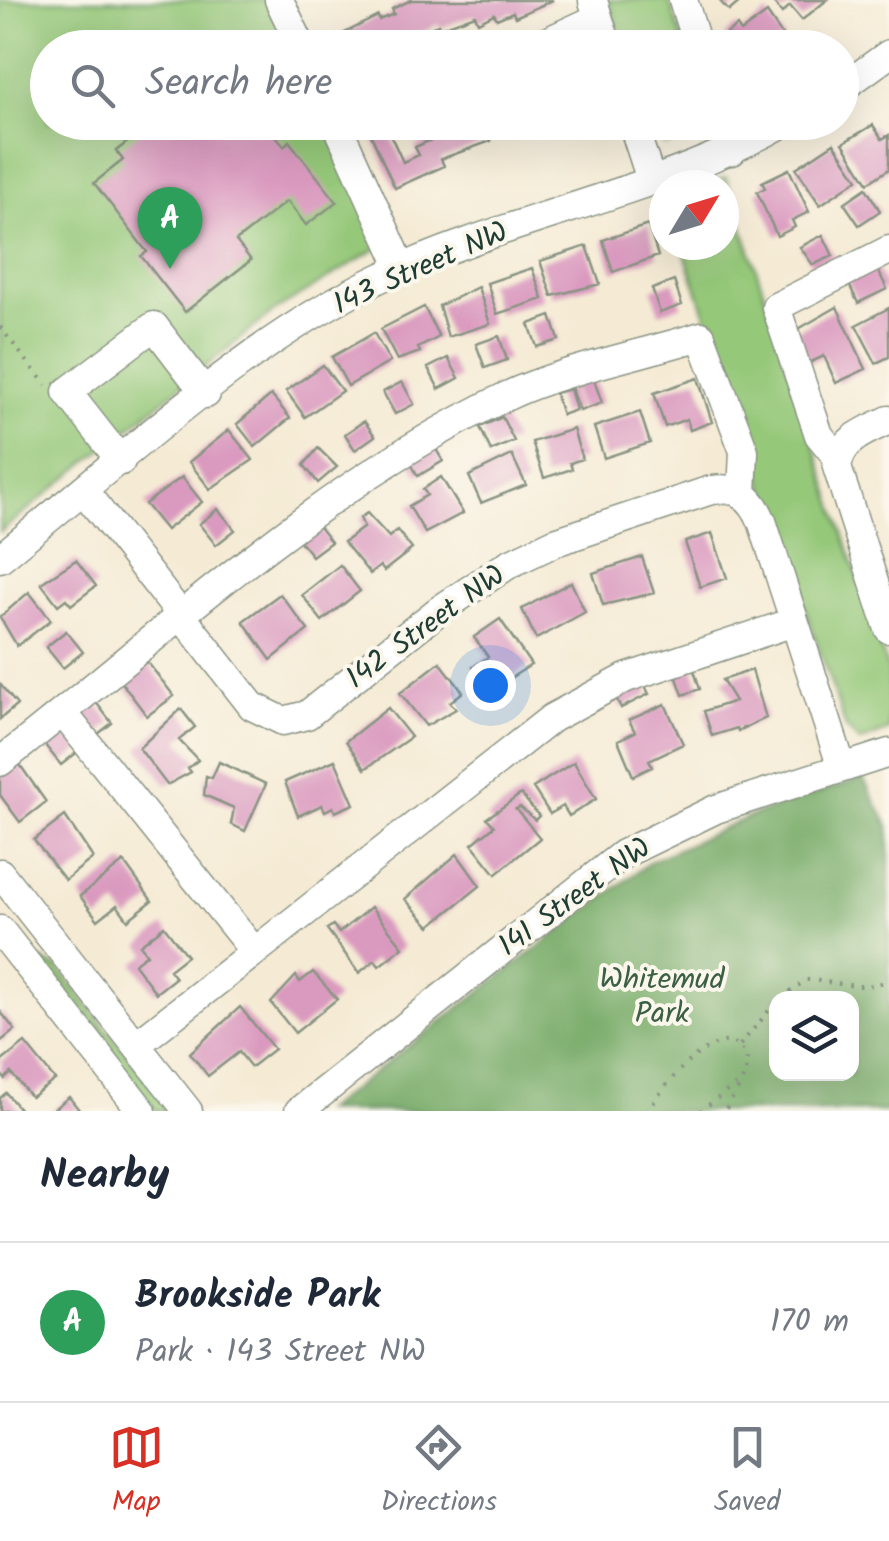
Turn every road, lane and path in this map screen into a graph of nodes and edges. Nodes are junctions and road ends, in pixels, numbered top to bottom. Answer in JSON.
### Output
{"nodes":[{"id":1,"x":279,"y":0,"type":"edge"},
{"id":2,"x":683,"y":0,"type":"edge"},
{"id":3,"x":595,"y":9,"type":"edge"},
{"id":4,"x":293,"y":30,"type":"edge"},
{"id":5,"x":562,"y":30,"type":"edge"},
{"id":6,"x":692,"y":30,"type":"edge"},
{"id":7,"x":888,"y":58,"type":"edge"},
{"id":8,"x":859,"y":77,"type":"edge"},
{"id":9,"x":344,"y":140,"type":"edge"},
{"id":10,"x":638,"y":140,"type":"edge"},
{"id":11,"x":729,"y":140,"type":"edge"},
{"id":12,"x":752,"y":140,"type":"edge"},
{"id":13,"x":732,"y":151,"type":"junction"},
{"id":14,"x":679,"y":170,"type":"edge"},
{"id":15,"x":649,"y":174,"type":"edge"},
{"id":16,"x":649,"y":181,"type":"edge"},
{"id":17,"x":889,"y":250,"type":"edge"},
{"id":18,"x":402,"y":268,"type":"junction"},
{"id":19,"x":206,"y":394,"type":"junction"},
{"id":20,"x":889,"y":420,"type":"edge"},
{"id":21,"x":838,"y":458,"type":"junction"},
{"id":22,"x":121,"y":461,"type":"junction"},
{"id":23,"x":84,"y":491,"type":"junction"},
{"id":24,"x":742,"y":494,"type":"junction"},
{"id":25,"x":0,"y":558,"type":"edge"},
{"id":26,"x":884,"y":593,"type":"edge"},
{"id":27,"x":182,"y":617,"type":"junction"},
{"id":28,"x":794,"y":622,"type":"junction"},
{"id":29,"x":889,"y":629,"type":"edge"},
{"id":30,"x":63,"y":713,"type":"junction"},
{"id":31,"x":889,"y":753,"type":"edge"},
{"id":32,"x":0,"y":762,"type":"edge"},
{"id":33,"x":842,"y":768,"type":"junction"},
{"id":34,"x":0,"y":873,"type":"edge"},
{"id":35,"x":41,"y":925,"type":"junction"},
{"id":36,"x":4,"y":945,"type":"edge"},
{"id":37,"x":253,"y":950,"type":"junction"},
{"id":38,"x":889,"y":979,"type":"edge"},
{"id":39,"x":791,"y":991,"type":"edge"},
{"id":40,"x":769,"y":1012,"type":"edge"},
{"id":41,"x":136,"y":1044,"type":"junction"},
{"id":42,"x":740,"y":1046,"type":"junction"},
{"id":43,"x":741,"y":1081,"type":"junction"},
{"id":44,"x":142,"y":1111,"type":"edge"},
{"id":45,"x":188,"y":1111,"type":"edge"},
{"id":46,"x":300,"y":1111,"type":"edge"},
{"id":47,"x":648,"y":1111,"type":"edge"},
{"id":48,"x":700,"y":1111,"type":"edge"},
{"id":49,"x":725,"y":1111,"type":"edge"}],
"edges":[{"from":1,"to":4,"type":"street"},
{"from":2,"to":6,"type":"street"},
{"from":3,"to":5,"type":"street"},
{"from":7,"to":8,"type":"street"},
{"from":9,"to":18,"type":"street"},
{"from":10,"to":15,"type":"street"},
{"from":11,"to":13,"type":"street"},
{"from":12,"to":13,"type":"street","name":"143 Street NW"},
{"from":13,"to":14,"type":"street","name":"143 Street NW"},
{"from":16,"to":18,"type":"street","name":"143 Street NW"},
{"from":17,"to":21,"type":"street"},
{"from":18,"to":19,"type":"street","name":"143 Street NW"},
{"from":19,"to":22,"type":"street","name":"143 Street NW"},
{"from":19,"to":22,"type":"street"},
{"from":20,"to":21,"type":"street"},
{"from":21,"to":26,"type":"street"},
{"from":22,"to":23,"type":"street","name":"143 Street NW"},
{"from":23,"to":25,"type":"street","name":"143 Street NW"},
{"from":23,"to":27,"type":"street"},
{"from":24,"to":27,"type":"street","name":"142 Street NW"},
{"from":24,"to":27,"type":"street"},
{"from":24,"to":28,"type":"street"},
{"from":26,"to":29,"type":"street"},
{"from":27,"to":30,"type":"street"},
{"from":28,"to":33,"type":"street"},
{"from":28,"to":37,"type":"street"},
{"from":30,"to":32,"type":"street"},
{"from":30,"to":37,"type":"street"},
{"from":31,"to":33,"type":"street","name":"141 Street NW"},
{"from":33,"to":46,"type":"street","name":"141 Street NW"},
{"from":34,"to":35,"type":"street"},
{"from":35,"to":36,"type":"street"},
{"from":35,"to":41,"type":"street"},
{"from":36,"to":44,"type":"street"},
{"from":37,"to":41,"type":"street"},
{"from":38,"to":39,"type":"path"},
{"from":40,"to":42,"type":"path"},
{"from":41,"to":45,"type":"street"},
{"from":42,"to":43,"type":"path"},
{"from":42,"to":47,"type":"path"},
{"from":43,"to":48,"type":"path"},
{"from":43,"to":49,"type":"path"}]}
